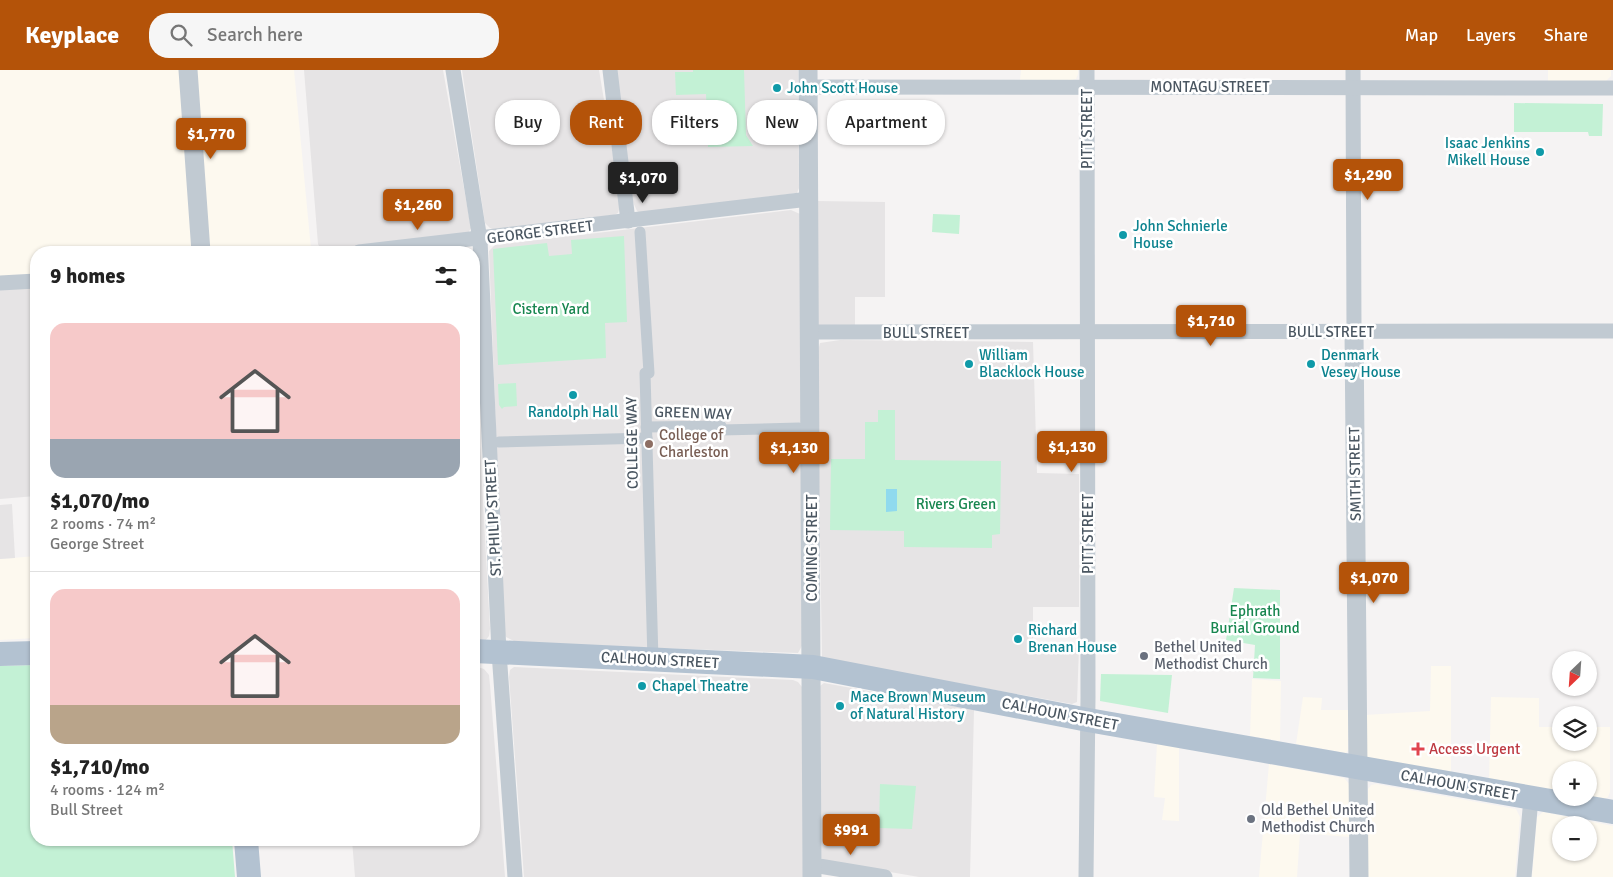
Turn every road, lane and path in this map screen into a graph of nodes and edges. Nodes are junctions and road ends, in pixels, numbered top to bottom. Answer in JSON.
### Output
{"nodes":[{"id":1,"x":188,"y":70,"type":"edge"},
{"id":2,"x":453,"y":70,"type":"edge"},
{"id":3,"x":610,"y":70,"type":"edge"},
{"id":4,"x":1087,"y":70,"type":"edge"},
{"id":5,"x":1353,"y":70,"type":"edge"},
{"id":6,"x":808,"y":79,"type":"edge"},
{"id":7,"x":1353,"y":86,"type":"junction"},
{"id":8,"x":1087,"y":87,"type":"junction"},
{"id":9,"x":1613,"y":88,"type":"edge"},
{"id":10,"x":809,"y":199,"type":"junction"},
{"id":11,"x":628,"y":221,"type":"junction"},
{"id":12,"x":640,"y":232,"type":"dead end"},
{"id":13,"x":480,"y":240,"type":"junction"},
{"id":14,"x":201,"y":246,"type":"edge"},
{"id":15,"x":420,"y":246,"type":"edge"},
{"id":16,"x":30,"y":280,"type":"edge"},
{"id":17,"x":0,"y":283,"type":"edge"},
{"id":18,"x":1613,"y":331,"type":"edge"},
{"id":19,"x":810,"y":332,"type":"junction"},
{"id":20,"x":1087,"y":332,"type":"junction"},
{"id":21,"x":1354,"y":332,"type":"junction"},
{"id":22,"x":799,"y":428,"type":"dead end"},
{"id":23,"x":646,"y":433,"type":"junction"},
{"id":24,"x":499,"y":442,"type":"dead end"},
{"id":25,"x":480,"y":651,"type":"edge"},
{"id":26,"x":499,"y":652,"type":"junction"},
{"id":27,"x":30,"y":653,"type":"edge"},
{"id":28,"x":0,"y":654,"type":"edge"},
{"id":29,"x":652,"y":660,"type":"junction"},
{"id":30,"x":813,"y":667,"type":"junction"},
{"id":31,"x":1088,"y":720,"type":"junction"},
{"id":32,"x":1358,"y":766,"type":"junction"},
{"id":33,"x":1530,"y":798,"type":"junction"},
{"id":34,"x":1613,"y":812,"type":"edge"},
{"id":35,"x":246,"y":846,"type":"edge"},
{"id":36,"x":812,"y":871,"type":"edge"},
{"id":37,"x":249,"y":877,"type":"edge"},
{"id":38,"x":515,"y":877,"type":"edge"},
{"id":39,"x":885,"y":877,"type":"edge"},
{"id":40,"x":1086,"y":877,"type":"edge"},
{"id":41,"x":1359,"y":877,"type":"edge"},
{"id":42,"x":1524,"y":877,"type":"edge"}],
"edges":[{"from":1,"to":14,"type":"street"},
{"from":2,"to":13,"type":"street","name":"ST. PHILIP STREET"},
{"from":3,"to":11,"type":"street"},
{"from":4,"to":8,"type":"street","name":"PITT STREET"},
{"from":5,"to":7,"type":"street","name":"SMITH STREET"},
{"from":6,"to":8,"type":"street","name":"MONTAGU STREET"},
{"from":6,"to":10,"type":"street","name":"COMING STREET"},
{"from":7,"to":8,"type":"street","name":"MONTAGU STREET"},
{"from":7,"to":9,"type":"street","name":"MONTAGU STREET"},
{"from":7,"to":21,"type":"street","name":"SMITH STREET"},
{"from":8,"to":20,"type":"street","name":"PITT STREET"},
{"from":10,"to":11,"type":"street","name":"GEORGE STREET"},
{"from":10,"to":19,"type":"street","name":"COMING STREET"},
{"from":11,"to":13,"type":"street","name":"GEORGE STREET"},
{"from":12,"to":23,"type":"street","name":"COLLEGE WAY"},
{"from":13,"to":15,"type":"street","name":"GEORGE STREET"},
{"from":13,"to":26,"type":"street","name":"ST. PHILIP STREET"},
{"from":16,"to":17,"type":"street"},
{"from":18,"to":21,"type":"street","name":"BULL STREET"},
{"from":19,"to":20,"type":"street","name":"BULL STREET"},
{"from":19,"to":30,"type":"street","name":"COMING STREET"},
{"from":20,"to":21,"type":"street","name":"BULL STREET"},
{"from":20,"to":31,"type":"street","name":"PITT STREET"},
{"from":21,"to":32,"type":"street","name":"SMITH STREET"},
{"from":22,"to":23,"type":"street","name":"GREEN WAY"},
{"from":23,"to":24,"type":"street","name":"GREEN WAY"},
{"from":23,"to":29,"type":"street","name":"COLLEGE WAY"},
{"from":25,"to":26,"type":"main road","name":"CALHOUN STREET"},
{"from":26,"to":29,"type":"main road","name":"CALHOUN STREET"},
{"from":26,"to":38,"type":"street","name":"ST. PHILIP STREET"},
{"from":27,"to":28,"type":"main road"},
{"from":29,"to":30,"type":"main road","name":"CALHOUN STREET"},
{"from":30,"to":31,"type":"main road","name":"CALHOUN STREET"},
{"from":30,"to":36,"type":"street","name":"COMING STREET"},
{"from":31,"to":32,"type":"main road","name":"CALHOUN STREET"},
{"from":31,"to":40,"type":"street","name":"PITT STREET"},
{"from":32,"to":33,"type":"main road","name":"CALHOUN STREET"},
{"from":32,"to":41,"type":"street","name":"SMITH STREET"},
{"from":33,"to":34,"type":"main road","name":"CALHOUN STREET"},
{"from":33,"to":42,"type":"street"},
{"from":35,"to":37,"type":"main road"},
{"from":36,"to":39,"type":"street"}]}
